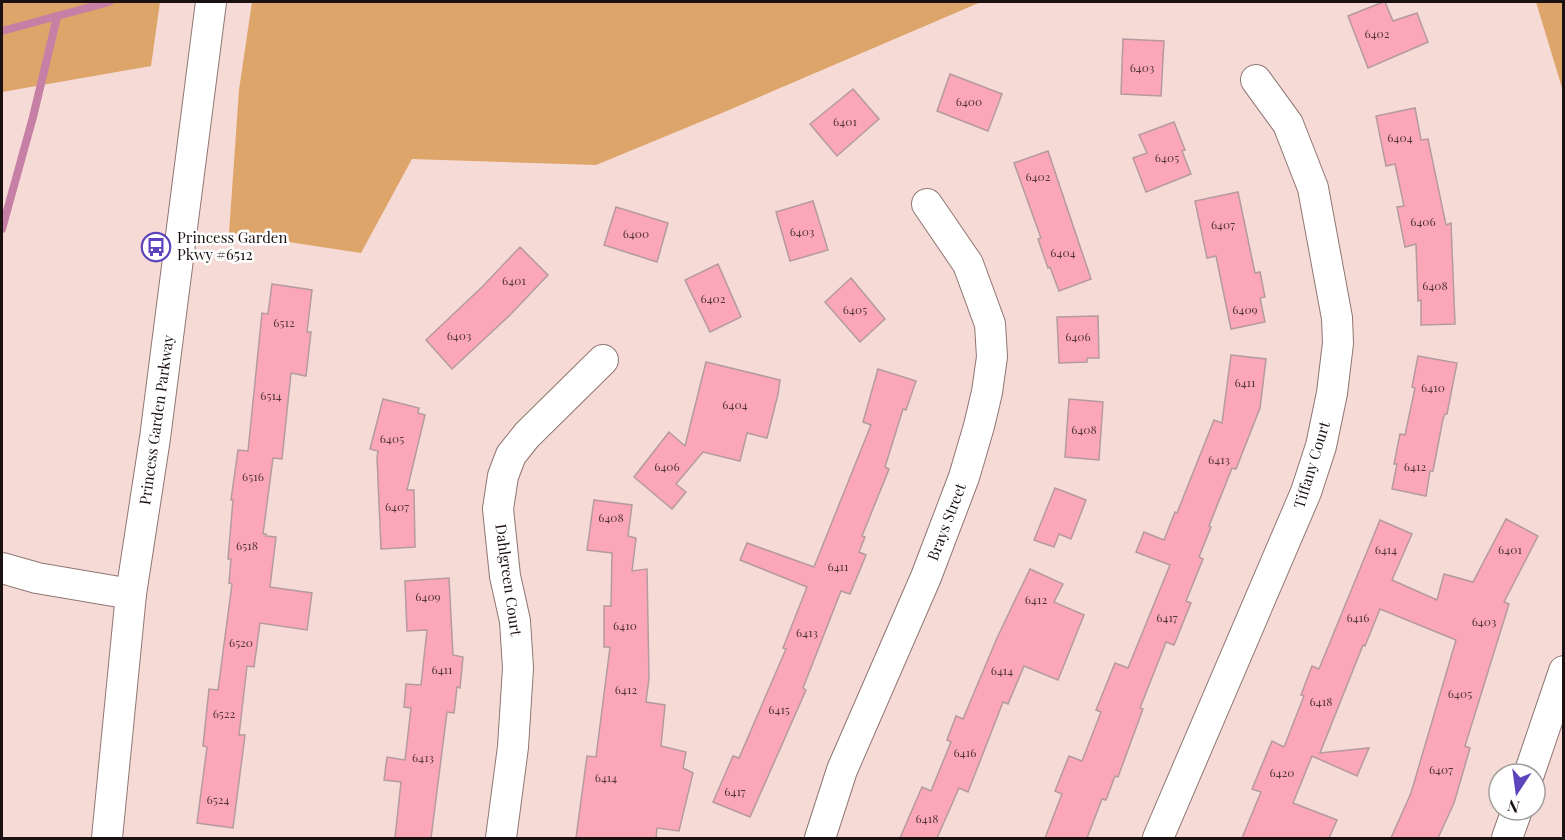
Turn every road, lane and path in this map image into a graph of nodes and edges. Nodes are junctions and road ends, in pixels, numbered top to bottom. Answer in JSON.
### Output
{"nodes":[{"id":1,"x":211,"y":2,"type":"edge"},
{"id":2,"x":1256,"y":80,"type":"dead end"},
{"id":3,"x":927,"y":204,"type":"dead end"},
{"id":4,"x":603,"y":360,"type":"dead end"},
{"id":5,"x":2,"y":568,"type":"edge"},
{"id":6,"x":131,"y":594,"type":"junction"},
{"id":7,"x":1563,"y":671,"type":"edge"},
{"id":8,"x":1533,"y":762,"type":"edge"},
{"id":9,"x":1512,"y":822,"type":"edge"},
{"id":10,"x":107,"y":838,"type":"edge"},
{"id":11,"x":501,"y":838,"type":"edge"},
{"id":12,"x":820,"y":838,"type":"edge"},
{"id":13,"x":1158,"y":838,"type":"edge"},
{"id":14,"x":1507,"y":838,"type":"edge"}],
"edges":[{"from":1,"to":6,"type":"street","name":"Princess Garden Parkway"},
{"from":2,"to":13,"type":"street","name":"Tiffany Court"},
{"from":3,"to":12,"type":"street","name":"Brays Street"},
{"from":4,"to":11,"type":"street","name":"Dahlgreen Court"},
{"from":5,"to":6,"type":"street"},
{"from":6,"to":10,"type":"street","name":"Princess Garden Parkway"},
{"from":7,"to":8,"type":"street"},
{"from":9,"to":14,"type":"street"}]}
